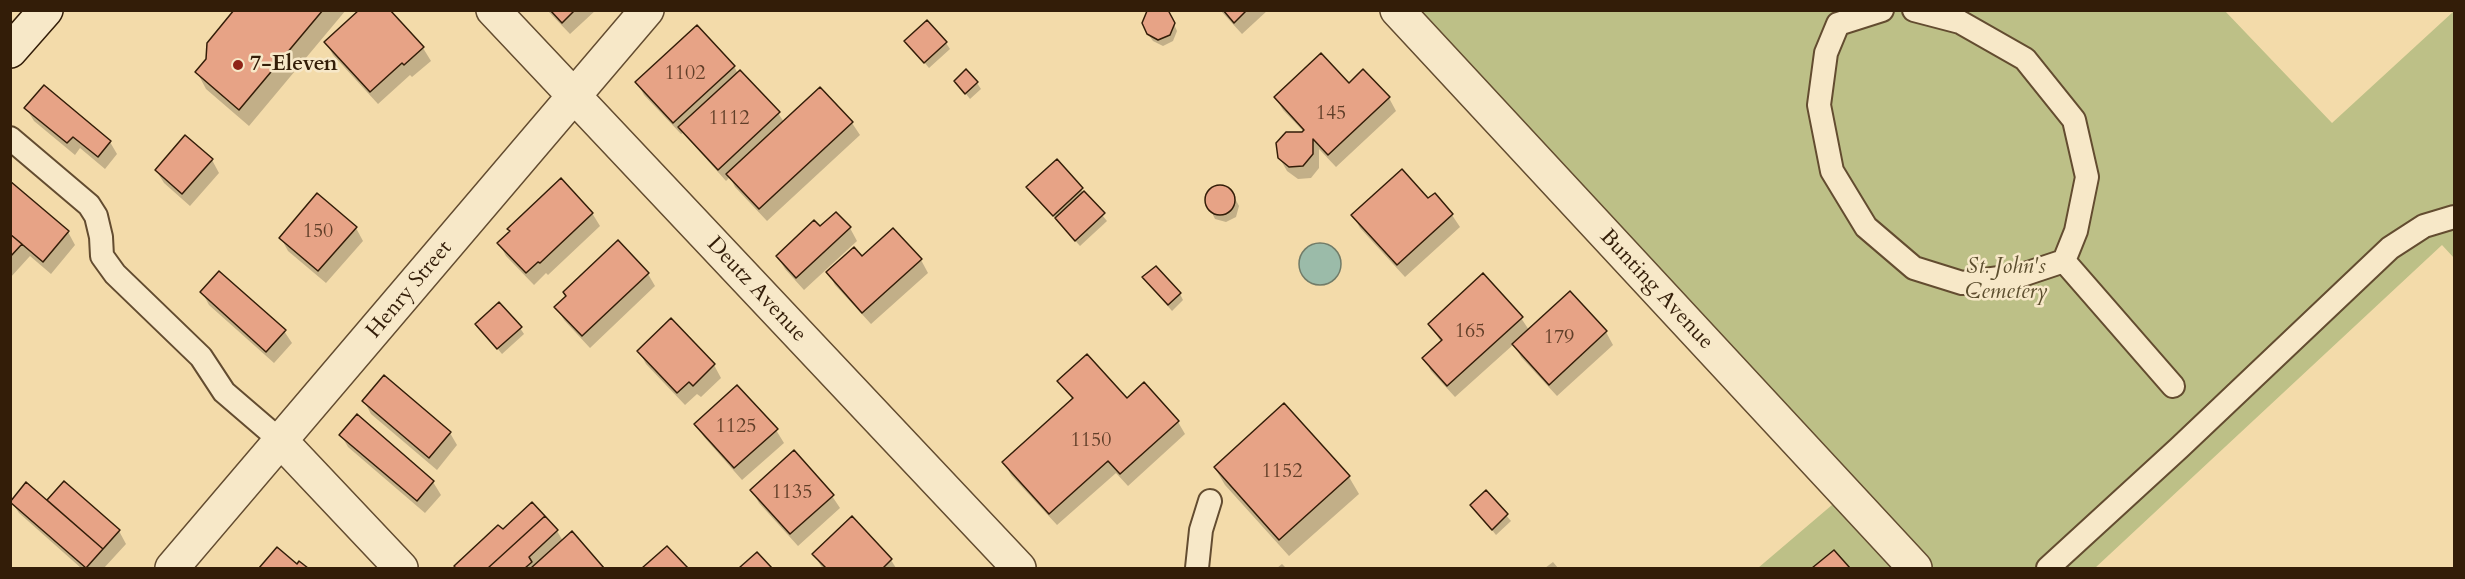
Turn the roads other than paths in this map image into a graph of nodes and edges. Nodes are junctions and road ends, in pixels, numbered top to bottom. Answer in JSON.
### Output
{"nodes":[{"id":1,"x":46,"y":10,"type":"edge"},
{"id":2,"x":493,"y":10,"type":"edge"},
{"id":3,"x":647,"y":10,"type":"edge"},
{"id":4,"x":1397,"y":10,"type":"edge"},
{"id":5,"x":1882,"y":10,"type":"edge"},
{"id":6,"x":1914,"y":10,"type":"edge"},
{"id":7,"x":1832,"y":17,"type":"edge"},
{"id":8,"x":10,"y":51,"type":"edge"},
{"id":9,"x":574,"y":97,"type":"junction"},
{"id":10,"x":10,"y":138,"type":"edge"},
{"id":11,"x":2454,"y":217,"type":"edge"},
{"id":12,"x":2064,"y":261,"type":"junction"},
{"id":13,"x":2173,"y":386,"type":"dead end"},
{"id":14,"x":281,"y":441,"type":"junction"},
{"id":15,"x":1210,"y":501,"type":"dead end"},
{"id":16,"x":172,"y":568,"type":"edge"},
{"id":17,"x":401,"y":568,"type":"edge"},
{"id":18,"x":1019,"y":568,"type":"edge"},
{"id":19,"x":1197,"y":568,"type":"edge"},
{"id":20,"x":1916,"y":568,"type":"edge"},
{"id":21,"x":2048,"y":568,"type":"edge"}],
"edges":[{"from":1,"to":8,"type":"street"},
{"from":2,"to":9,"type":"street","name":"Deutz Avenue"},
{"from":3,"to":9,"type":"street","name":"Henry Street"},
{"from":4,"to":20,"type":"street","name":"Bunting Avenue"},
{"from":5,"to":7,"type":"lane"},
{"from":6,"to":12,"type":"lane"},
{"from":7,"to":12,"type":"lane"},
{"from":9,"to":14,"type":"street","name":"Henry Street"},
{"from":9,"to":18,"type":"street","name":"Deutz Avenue"},
{"from":10,"to":14,"type":"lane"},
{"from":11,"to":21,"type":"lane"},
{"from":12,"to":13,"type":"lane"},
{"from":14,"to":16,"type":"street","name":"Henry Street"},
{"from":14,"to":17,"type":"street"},
{"from":15,"to":19,"type":"lane"}]}
